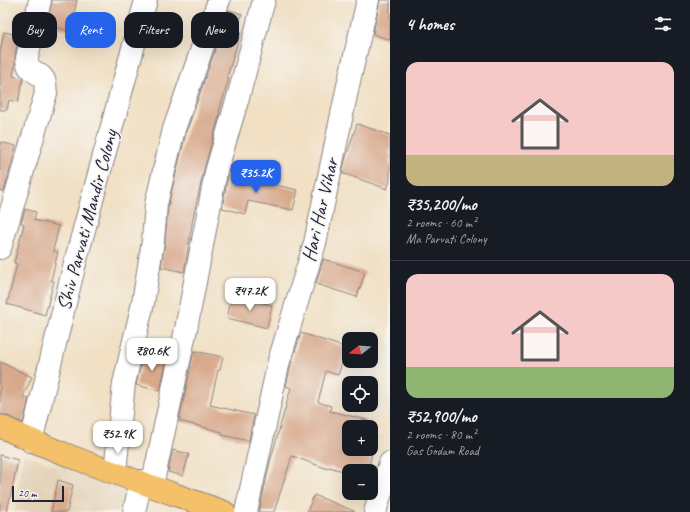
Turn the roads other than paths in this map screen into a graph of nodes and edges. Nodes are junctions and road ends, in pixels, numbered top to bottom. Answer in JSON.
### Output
{"nodes":[{"id":1,"x":40,"y":0,"type":"edge"},
{"id":2,"x":146,"y":0,"type":"edge"},
{"id":3,"x":219,"y":0,"type":"edge"},
{"id":4,"x":264,"y":0,"type":"edge"},
{"id":5,"x":368,"y":0,"type":"edge"},
{"id":6,"x":0,"y":248,"type":"edge"},
{"id":7,"x":0,"y":426,"type":"edge"},
{"id":8,"x":31,"y":441,"type":"junction"},
{"id":9,"x":390,"y":462,"type":"edge"},
{"id":10,"x":115,"y":472,"type":"junction"},
{"id":11,"x":146,"y":484,"type":"junction"},
{"id":12,"x":134,"y":512,"type":"edge"},
{"id":13,"x":224,"y":512,"type":"edge"},
{"id":14,"x":246,"y":512,"type":"edge"},
{"id":15,"x":375,"y":512,"type":"edge"}],
"edges":[{"from":1,"to":6,"type":"street"},
{"from":2,"to":8,"type":"street","name":"Shiv Parvati Mandir Colony"},
{"from":3,"to":10,"type":"street"},
{"from":4,"to":11,"type":"street"},
{"from":5,"to":14,"type":"street","name":"Hari Har Vihar"},
{"from":7,"to":8,"type":"main road"},
{"from":8,"to":10,"type":"main road"},
{"from":9,"to":15,"type":"street"},
{"from":10,"to":11,"type":"main road"},
{"from":11,"to":12,"type":"street"},
{"from":11,"to":13,"type":"main road"}]}
